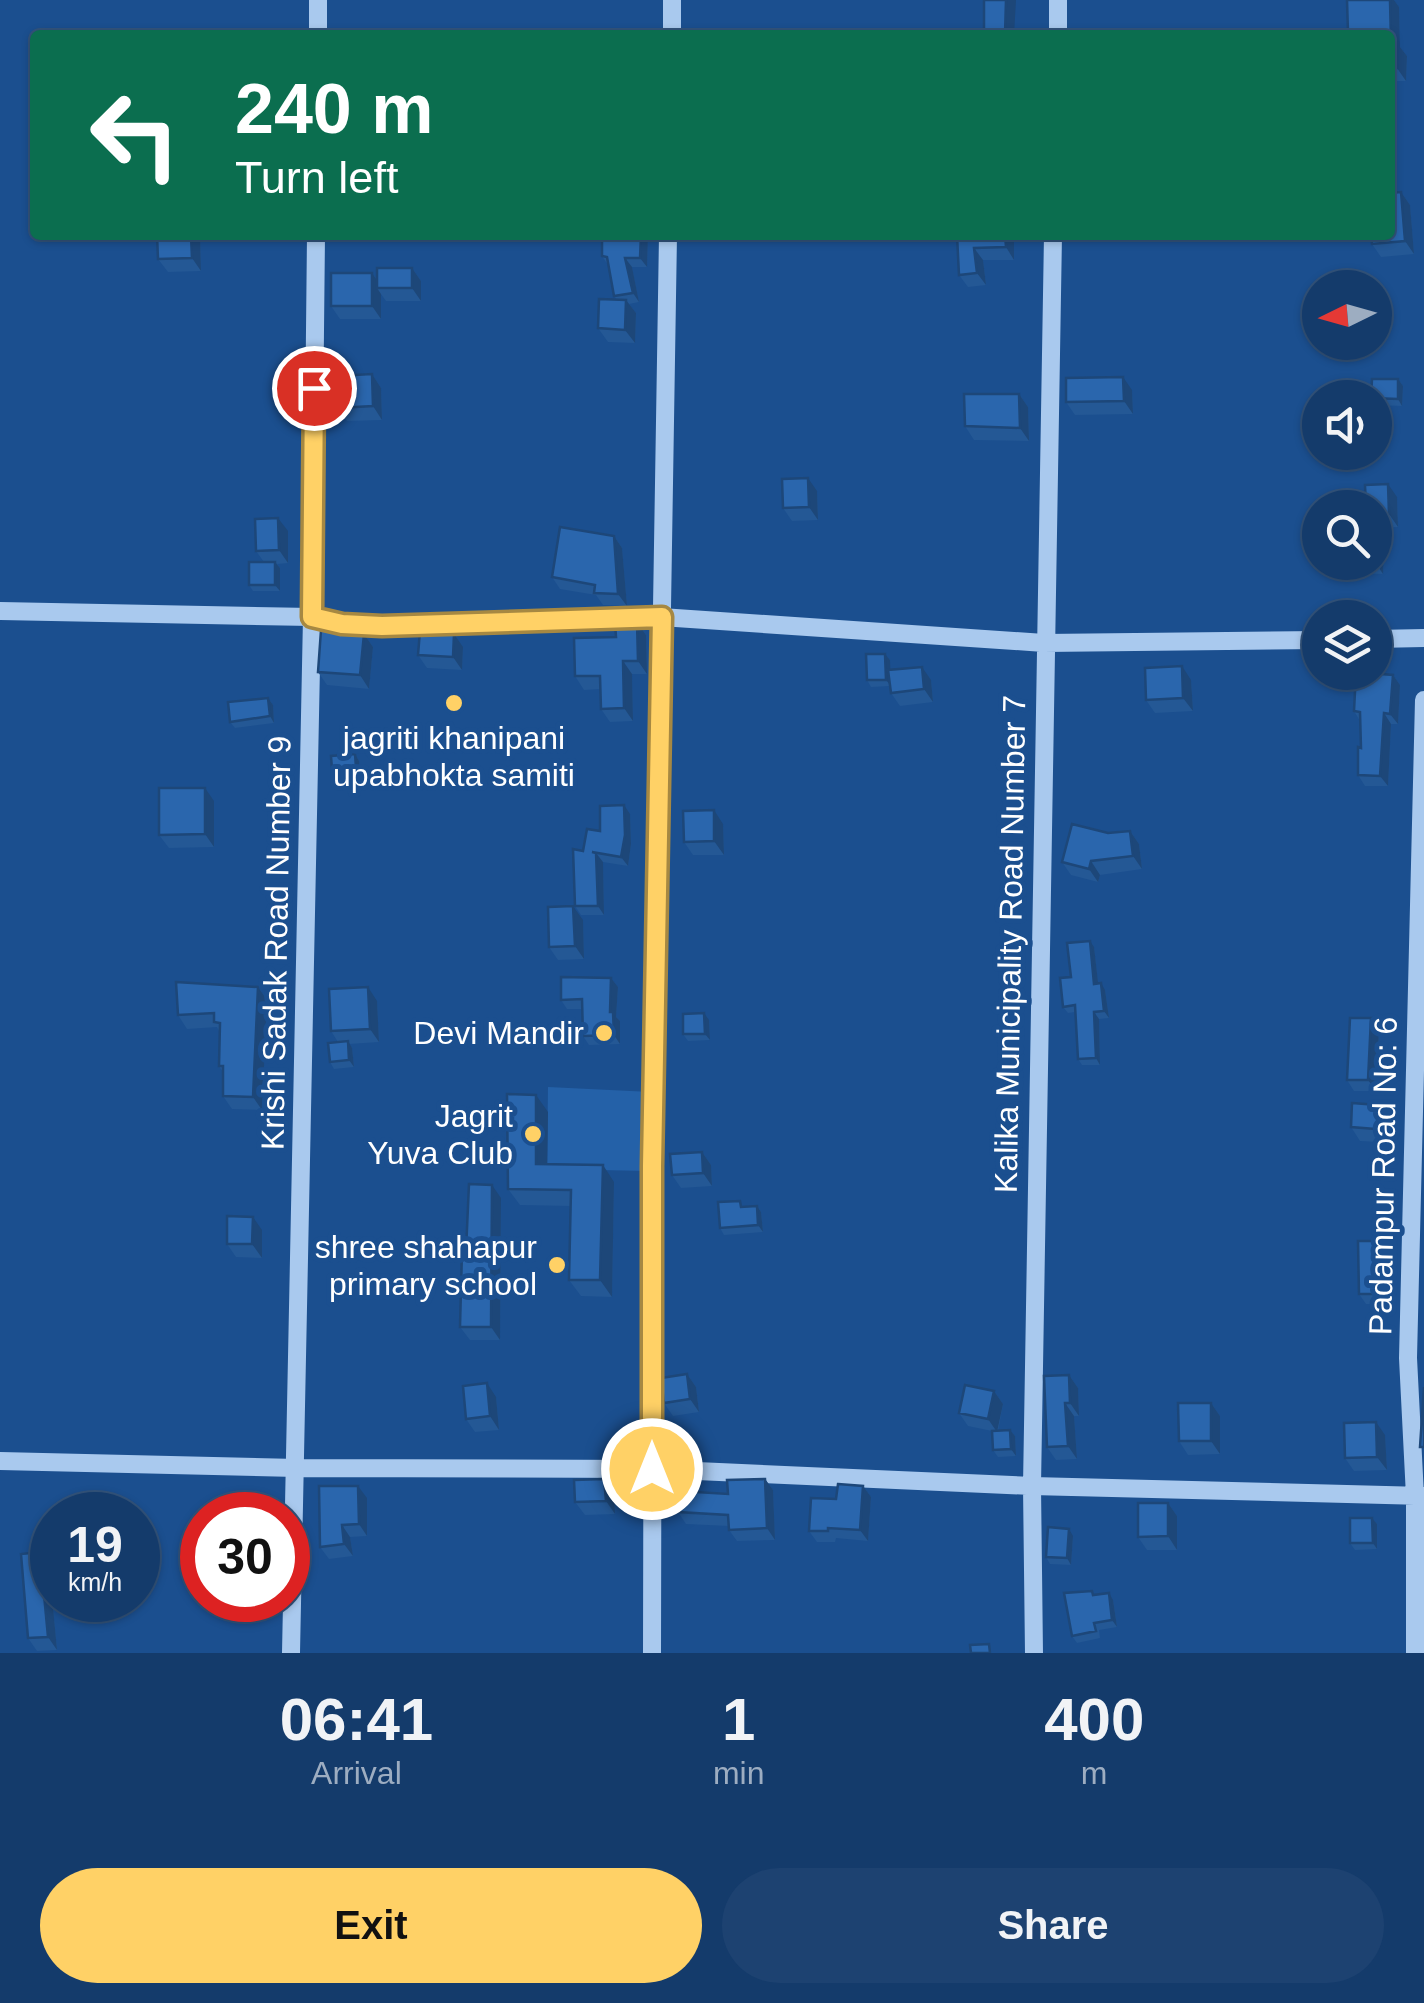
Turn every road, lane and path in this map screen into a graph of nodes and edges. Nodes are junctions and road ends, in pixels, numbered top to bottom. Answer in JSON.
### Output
{"nodes":[{"id":1,"x":318,"y":0,"type":"edge"},
{"id":2,"x":672,"y":0,"type":"edge"},
{"id":3,"x":1058,"y":0,"type":"edge"},
{"id":4,"x":318,"y":30,"type":"edge"},
{"id":5,"x":672,"y":30,"type":"edge"},
{"id":6,"x":1058,"y":30,"type":"edge"},
{"id":7,"x":316,"y":240,"type":"edge"},
{"id":8,"x":668,"y":240,"type":"edge"},
{"id":9,"x":1053,"y":240,"type":"edge"},
{"id":10,"x":0,"y":611,"type":"edge"},
{"id":11,"x":312,"y":617,"type":"junction"},
{"id":12,"x":662,"y":617,"type":"junction"},
{"id":13,"x":1424,"y":638,"type":"edge"},
{"id":14,"x":1392,"y":639,"type":"edge"},
{"id":15,"x":1302,"y":640,"type":"edge"},
{"id":16,"x":1044,"y":643,"type":"junction"},
{"id":17,"x":1424,"y":700,"type":"edge"},
{"id":18,"x":0,"y":1461,"type":"edge"},
{"id":19,"x":297,"y":1468,"type":"junction"},
{"id":20,"x":652,"y":1469,"type":"junction"},
{"id":21,"x":1032,"y":1486,"type":"junction"},
{"id":22,"x":1419,"y":1496,"type":"edge"},
{"id":23,"x":291,"y":1653,"type":"edge"},
{"id":24,"x":652,"y":1653,"type":"edge"},
{"id":25,"x":1034,"y":1653,"type":"edge"},
{"id":26,"x":1414,"y":1653,"type":"edge"}],
"edges":[{"from":1,"to":4,"type":"street"},
{"from":2,"to":5,"type":"street"},
{"from":3,"to":6,"type":"street"},
{"from":7,"to":11,"type":"street","name":"Krishi Sadak Road Number 9"},
{"from":8,"to":12,"type":"street"},
{"from":9,"to":16,"type":"street","name":"Kalika Municipality Road Number 7"},
{"from":10,"to":11,"type":"street"},
{"from":11,"to":12,"type":"street"},
{"from":11,"to":19,"type":"street","name":"Krishi Sadak Road Number 9"},
{"from":12,"to":16,"type":"street"},
{"from":12,"to":20,"type":"street"},
{"from":13,"to":14,"type":"street"},
{"from":15,"to":16,"type":"street"},
{"from":16,"to":21,"type":"street","name":"Kalika Municipality Road Number 7"},
{"from":17,"to":22,"type":"street","name":"Padampur Road No: 6"},
{"from":18,"to":19,"type":"street"},
{"from":19,"to":20,"type":"street"},
{"from":19,"to":23,"type":"street","name":"Krishi Sadak Road Number 9"},
{"from":20,"to":21,"type":"street"},
{"from":20,"to":24,"type":"street"},
{"from":21,"to":22,"type":"street"},
{"from":21,"to":25,"type":"street","name":"Kalika Municipality Road Number 7"},
{"from":22,"to":26,"type":"street","name":"Padampur Road No: 6"}]}
